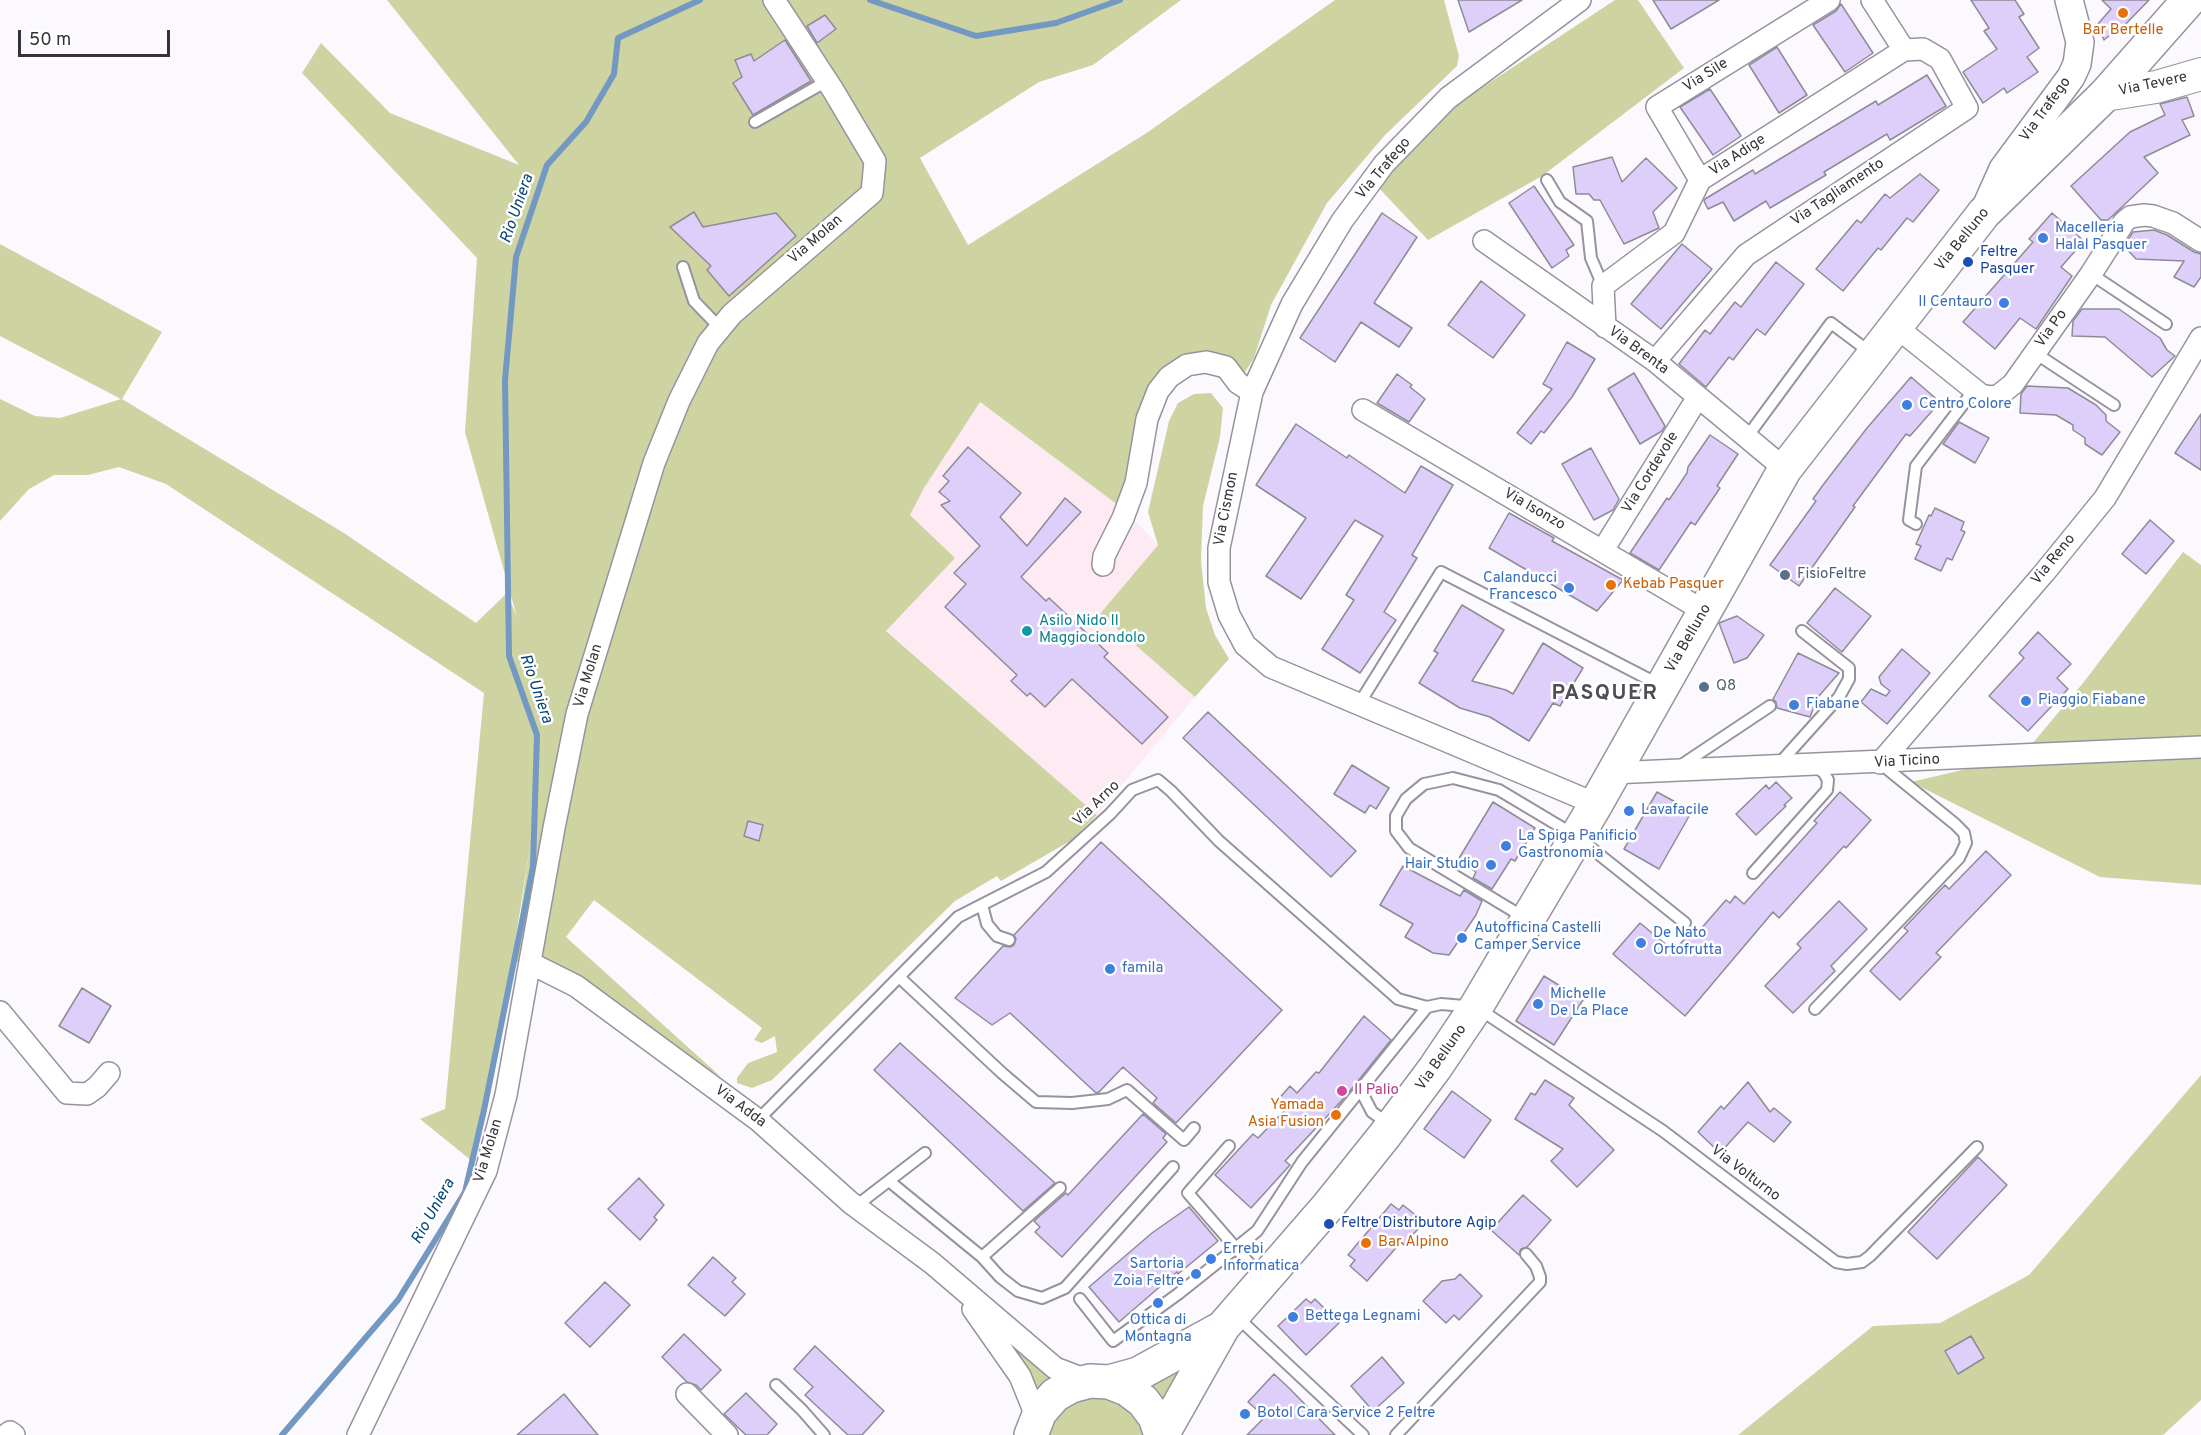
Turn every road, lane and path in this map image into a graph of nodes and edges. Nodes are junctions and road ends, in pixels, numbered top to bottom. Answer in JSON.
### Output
{"nodes":[{"id":1,"x":774,"y":0,"type":"edge"},
{"id":2,"x":1580,"y":0,"type":"edge"},
{"id":3,"x":1829,"y":0,"type":"edge"},
{"id":4,"x":1872,"y":0,"type":"edge"},
{"id":5,"x":2070,"y":0,"type":"edge"},
{"id":6,"x":2189,"y":0,"type":"edge"},
{"id":7,"x":1904,"y":50,"type":"junction"},
{"id":8,"x":2201,"y":74,"type":"edge"},
{"id":9,"x":827,"y":81,"type":"junction"},
{"id":10,"x":2105,"y":95,"type":"junction"},
{"id":11,"x":755,"y":122,"type":"dead end"},
{"id":12,"x":1546,"y":180,"type":"dead end"},
{"id":13,"x":1700,"y":180,"type":"junction"},
{"id":14,"x":1984,"y":213,"type":"junction"},
{"id":15,"x":1484,"y":240,"type":"dead end"},
{"id":16,"x":2201,"y":241,"type":"edge"},
{"id":17,"x":684,"y":267,"type":"dead end"},
{"id":18,"x":2091,"y":274,"type":"junction"},
{"id":19,"x":1603,"y":286,"type":"junction"},
{"id":20,"x":2166,"y":324,"type":"dead end"},
{"id":21,"x":1895,"y":326,"type":"junction"},
{"id":22,"x":1605,"y":327,"type":"junction"},
{"id":23,"x":720,"y":328,"type":"junction"},
{"id":24,"x":2201,"y":338,"type":"edge"},
{"id":25,"x":2035,"y":353,"type":"junction"},
{"id":26,"x":1873,"y":355,"type":"junction"},
{"id":27,"x":1655,"y":361,"type":"junction"},
{"id":28,"x":1974,"y":390,"type":"junction"},
{"id":29,"x":1252,"y":392,"type":"junction"},
{"id":30,"x":1698,"y":397,"type":"junction"},
{"id":31,"x":2115,"y":405,"type":"dead end"},
{"id":32,"x":1363,"y":410,"type":"dead end"},
{"id":33,"x":1747,"y":437,"type":"junction"},
{"id":34,"x":1785,"y":469,"type":"junction"},
{"id":35,"x":1916,"y":524,"type":"dead end"},
{"id":36,"x":1603,"y":550,"type":"junction"},
{"id":37,"x":1103,"y":565,"type":"dead end"},
{"id":38,"x":1704,"y":611,"type":"junction"},
{"id":39,"x":1802,"y":631,"type":"dead end"},
{"id":40,"x":1662,"y":686,"type":"junction"},
{"id":41,"x":1359,"y":704,"type":"junction"},
{"id":42,"x":1770,"y":706,"type":"dead end"},
{"id":43,"x":2201,"y":747,"type":"edge"},
{"id":44,"x":1880,"y":763,"type":"junction"},
{"id":45,"x":1815,"y":765,"type":"junction"},
{"id":46,"x":1775,"y":767,"type":"junction"},
{"id":47,"x":1672,"y":771,"type":"junction"},
{"id":48,"x":1612,"y":773,"type":"junction"},
{"id":49,"x":1596,"y":804,"type":"junction"},
{"id":50,"x":1576,"y":836,"type":"junction"},
{"id":51,"x":1753,"y":873,"type":"dead end"},
{"id":52,"x":982,"y":905,"type":"junction"},
{"id":53,"x":1528,"y":920,"type":"junction"},
{"id":54,"x":1685,"y":923,"type":"dead end"},
{"id":55,"x":1009,"y":940,"type":"dead end"},
{"id":56,"x":530,"y":963,"type":"junction"},
{"id":57,"x":900,"y":977,"type":"junction"},
{"id":58,"x":1428,"y":1007,"type":"junction"},
{"id":59,"x":1476,"y":1007,"type":"junction"},
{"id":60,"x":1815,"y":1009,"type":"dead end"},
{"id":61,"x":0,"y":1012,"type":"edge"},
{"id":62,"x":108,"y":1073,"type":"dead end"},
{"id":63,"x":1360,"y":1089,"type":"junction"},
{"id":64,"x":758,"y":1120,"type":"junction"},
{"id":65,"x":1392,"y":1126,"type":"junction"},
{"id":66,"x":1194,"y":1128,"type":"dead end"},
{"id":67,"x":1229,"y":1146,"type":"dead end"},
{"id":68,"x":1977,"y":1146,"type":"dead end"},
{"id":69,"x":925,"y":1153,"type":"dead end"},
{"id":70,"x":1173,"y":1167,"type":"dead end"},
{"id":71,"x":889,"y":1181,"type":"junction"},
{"id":72,"x":1060,"y":1188,"type":"dead end"},
{"id":73,"x":856,"y":1206,"type":"junction"},
{"id":74,"x":1236,"y":1247,"type":"junction"},
{"id":75,"x":1526,"y":1254,"type":"dead end"},
{"id":76,"x":981,"y":1257,"type":"junction"},
{"id":77,"x":937,"y":1268,"type":"junction"},
{"id":78,"x":1264,"y":1280,"type":"junction"},
{"id":79,"x":1080,"y":1299,"type":"dead end"},
{"id":80,"x":1229,"y":1321,"type":"junction"},
{"id":81,"x":1099,"y":1382,"type":"junction"},
{"id":82,"x":776,"y":1385,"type":"dead end"},
{"id":83,"x":687,"y":1394,"type":"dead end"},
{"id":84,"x":1032,"y":1430,"type":"edge"},
{"id":85,"x":6,"y":1435,"type":"edge"},
{"id":86,"x":14,"y":1435,"type":"edge"},
{"id":87,"x":358,"y":1435,"type":"edge"},
{"id":88,"x":727,"y":1435,"type":"edge"},
{"id":89,"x":824,"y":1435,"type":"edge"},
{"id":90,"x":1161,"y":1435,"type":"edge"},
{"id":91,"x":1363,"y":1435,"type":"edge"},
{"id":92,"x":1396,"y":1435,"type":"edge"}],
"edges":[{"from":1,"to":9,"type":"street","name":"Via Molan"},
{"from":2,"to":29,"type":"street","name":"Via Trafego"},
{"from":3,"to":13,"type":"street","name":"Via Sile"},
{"from":4,"to":7,"type":"street"},
{"from":5,"to":14,"type":"street","name":"Via Trafego"},
{"from":6,"to":10,"type":"main road","name":"Via Belluno"},
{"from":7,"to":13,"type":"street","name":"Via Adige"},
{"from":7,"to":27,"type":"street","name":"Via Tagliamento"},
{"from":8,"to":10,"type":"main road","name":"Via Tevere"},
{"from":9,"to":11,"type":"lane"},
{"from":9,"to":23,"type":"street","name":"Via Molan"},
{"from":10,"to":14,"type":"main road","name":"Via Belluno"},
{"from":12,"to":19,"type":"lane"},
{"from":13,"to":19,"type":"street","name":"Via Adige"},
{"from":14,"to":21,"type":"main road","name":"Via Belluno"},
{"from":15,"to":22,"type":"street","name":"Via Brenta"},
{"from":16,"to":18,"type":"street","name":"Via Po"},
{"from":17,"to":23,"type":"lane"},
{"from":18,"to":20,"type":"lane"},
{"from":18,"to":25,"type":"street","name":"Via Po"},
{"from":19,"to":22,"type":"street"},
{"from":21,"to":26,"type":"main road","name":"Via Belluno"},
{"from":21,"to":28,"type":"street"},
{"from":22,"to":27,"type":"street","name":"Via Brenta"},
{"from":23,"to":56,"type":"street","name":"Via Molan"},
{"from":24,"to":44,"type":"street","name":"Via Reno"},
{"from":25,"to":28,"type":"street","name":"Via Po"},
{"from":25,"to":31,"type":"lane"},
{"from":26,"to":33,"type":"lane"},
{"from":26,"to":34,"type":"main road","name":"Via Belluno"},
{"from":27,"to":30,"type":"street","name":"Via Brenta"},
{"from":28,"to":35,"type":"lane"},
{"from":29,"to":37,"type":"street"},
{"from":29,"to":41,"type":"street","name":"Via Cismon"},
{"from":30,"to":33,"type":"street","name":"Via Brenta"},
{"from":30,"to":36,"type":"street","name":"Via Cordevole"},
{"from":32,"to":36,"type":"street","name":"Via Isonzo"},
{"from":33,"to":34,"type":"street","name":"Via Brenta"},
{"from":34,"to":38,"type":"main road","name":"Via Belluno"},
{"from":36,"to":38,"type":"street","name":"Via Isonzo"},
{"from":38,"to":40,"type":"main road","name":"Via Belluno"},
{"from":39,"to":46,"type":"lane"},
{"from":40,"to":41,"type":"lane"},
{"from":40,"to":48,"type":"main road","name":"Via Belluno"},
{"from":41,"to":49,"type":"street","name":"Via Cismon"},
{"from":42,"to":47,"type":"lane"},
{"from":43,"to":44,"type":"street","name":"Via Ticino"},
{"from":44,"to":45,"type":"street","name":"Via Ticino"},
{"from":44,"to":60,"type":"lane"},
{"from":45,"to":46,"type":"street","name":"Via Ticino"},
{"from":45,"to":51,"type":"lane"},
{"from":46,"to":47,"type":"street","name":"Via Ticino"},
{"from":47,"to":48,"type":"street","name":"Via Ticino"},
{"from":48,"to":49,"type":"main road","name":"Via Belluno"},
{"from":49,"to":50,"type":"main road","name":"Via Belluno"},
{"from":50,"to":53,"type":"main road","name":"Via Belluno"},
{"from":50,"to":53,"type":"lane"},
{"from":50,"to":54,"type":"lane"},
{"from":52,"to":55,"type":"lane"},
{"from":52,"to":57,"type":"lane","name":"Via Arno"},
{"from":52,"to":58,"type":"lane","name":"Via Arno"},
{"from":53,"to":59,"type":"main road","name":"Via Belluno"},
{"from":56,"to":64,"type":"street","name":"Via Adda"},
{"from":56,"to":87,"type":"street","name":"Via Molan"},
{"from":57,"to":64,"type":"lane","name":"Via Arno"},
{"from":57,"to":66,"type":"lane"},
{"from":58,"to":59,"type":"lane","name":"Via Arno"},
{"from":58,"to":63,"type":"lane"},
{"from":59,"to":65,"type":"main road","name":"Via Belluno"},
{"from":59,"to":68,"type":"lane","name":"Via Volturno"},
{"from":61,"to":62,"type":"street"},
{"from":63,"to":65,"type":"lane"},
{"from":63,"to":74,"type":"lane"},
{"from":64,"to":73,"type":"street","name":"Via Adda"},
{"from":65,"to":78,"type":"main road","name":"Via Belluno"},
{"from":67,"to":74,"type":"lane"},
{"from":69,"to":71,"type":"lane"},
{"from":70,"to":76,"type":"lane"},
{"from":71,"to":73,"type":"lane"},
{"from":71,"to":76,"type":"lane"},
{"from":72,"to":76,"type":"lane"},
{"from":73,"to":77,"type":"street","name":"Via Adda"},
{"from":74,"to":78,"type":"lane"},
{"from":74,"to":79,"type":"lane"},
{"from":75,"to":92,"type":"lane"},
{"from":77,"to":81,"type":"street","name":"Via Adda"},
{"from":77,"to":84,"type":"street","name":"Via Adda"},
{"from":78,"to":80,"type":"main road","name":"Via Belluno"},
{"from":80,"to":81,"type":"main road","name":"Via Belluno"},
{"from":80,"to":90,"type":"main road","name":"Via Belluno"},
{"from":80,"to":91,"type":"lane"},
{"from":81,"to":84,"type":"main road","name":"Via Belluno"},
{"from":81,"to":90,"type":"main road","name":"Via Belluno"},
{"from":82,"to":89,"type":"lane"},
{"from":83,"to":88,"type":"street"},
{"from":85,"to":86,"type":"street"}]}
